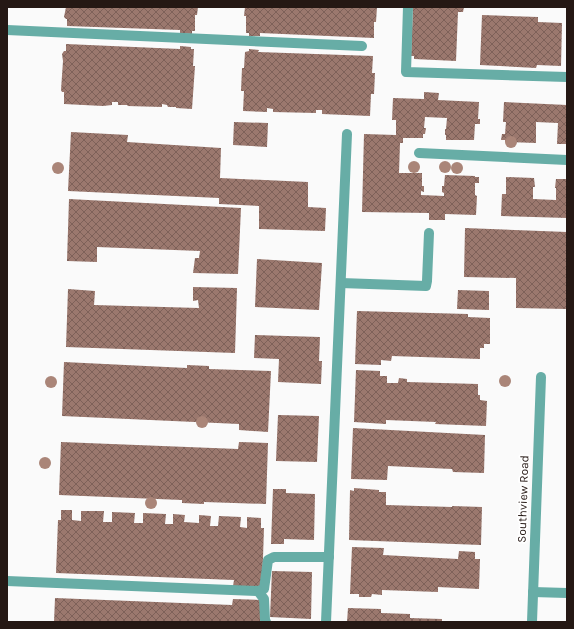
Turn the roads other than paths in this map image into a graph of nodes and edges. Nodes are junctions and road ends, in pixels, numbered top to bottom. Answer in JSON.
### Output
{"nodes":[{"id":1,"x":408,"y":7,"type":"edge"},
{"id":2,"x":7,"y":30,"type":"edge"},
{"id":3,"x":362,"y":46,"type":"dead end"},
{"id":4,"x":567,"y":77,"type":"edge"},
{"id":5,"x":347,"y":134,"type":"dead end"},
{"id":6,"x":419,"y":153,"type":"dead end"},
{"id":7,"x":567,"y":160,"type":"edge"},
{"id":8,"x":429,"y":233,"type":"dead end"},
{"id":9,"x":341,"y":283,"type":"junction"},
{"id":10,"x":540,"y":377,"type":"dead end"},
{"id":11,"x":329,"y":557,"type":"junction"},
{"id":12,"x":7,"y":582,"type":"edge"},
{"id":13,"x":258,"y":591,"type":"junction"},
{"id":14,"x":533,"y":592,"type":"junction"},
{"id":15,"x":567,"y":593,"type":"edge"},
{"id":16,"x":266,"y":622,"type":"edge"},
{"id":17,"x":326,"y":622,"type":"edge"},
{"id":18,"x":532,"y":622,"type":"edge"}],
"edges":[{"from":1,"to":4,"type":"street"},
{"from":2,"to":3,"type":"street"},
{"from":5,"to":9,"type":"street"},
{"from":6,"to":7,"type":"street"},
{"from":8,"to":9,"type":"street"},
{"from":9,"to":11,"type":"street"},
{"from":10,"to":14,"type":"street","name":"Southview Road"},
{"from":11,"to":13,"type":"street"},
{"from":11,"to":17,"type":"street"},
{"from":12,"to":13,"type":"street"},
{"from":13,"to":16,"type":"street"},
{"from":14,"to":15,"type":"street"},
{"from":14,"to":18,"type":"street","name":"Southview Road"}]}
